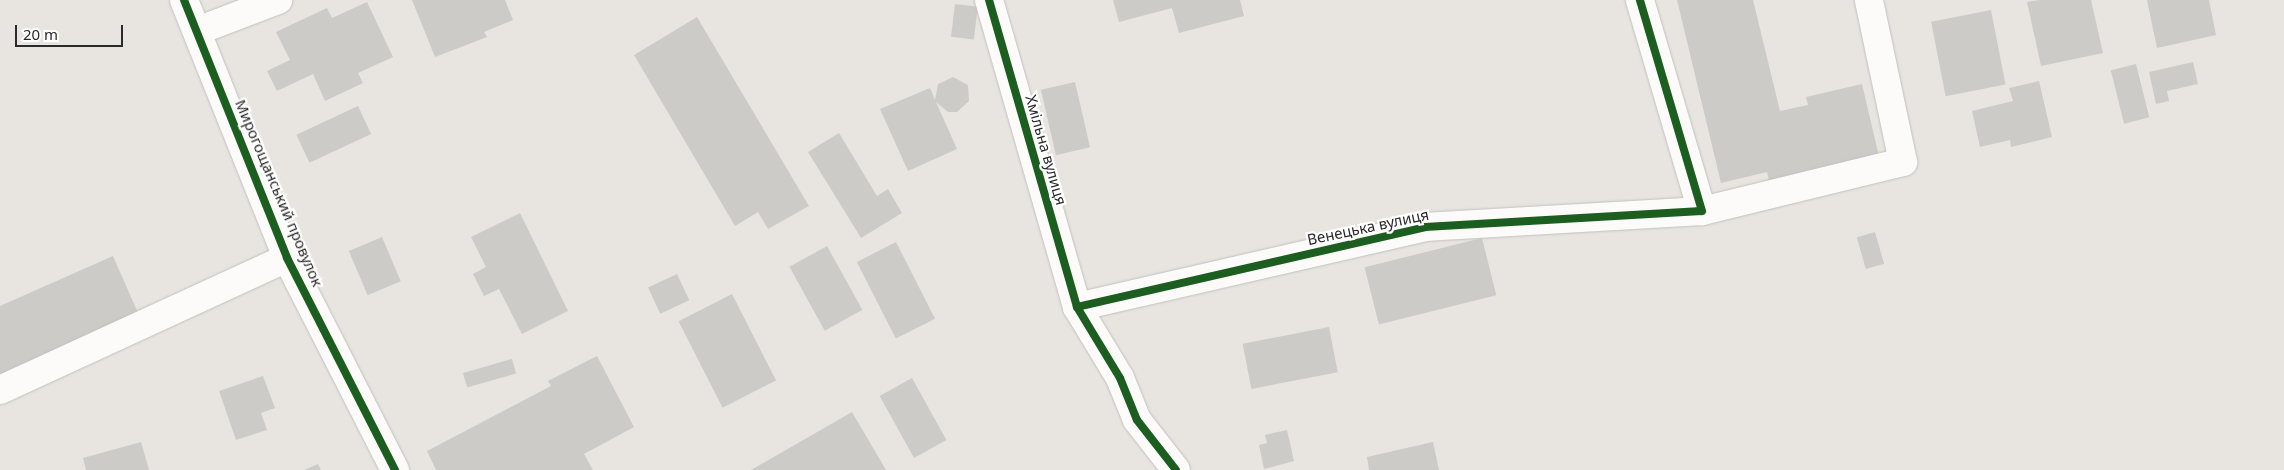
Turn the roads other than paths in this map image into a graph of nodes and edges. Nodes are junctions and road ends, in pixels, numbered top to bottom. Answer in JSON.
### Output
{"nodes":[{"id":1,"x":184,"y":0,"type":"edge"},
{"id":2,"x":278,"y":0,"type":"edge"},
{"id":3,"x":989,"y":0,"type":"edge"},
{"id":4,"x":1640,"y":0,"type":"edge"},
{"id":5,"x":1869,"y":0,"type":"edge"},
{"id":6,"x":197,"y":31,"type":"junction"},
{"id":7,"x":1702,"y":211,"type":"junction"},
{"id":8,"x":287,"y":258,"type":"junction"},
{"id":9,"x":1077,"y":307,"type":"junction"},
{"id":10,"x":0,"y":390,"type":"edge"},
{"id":11,"x":395,"y":470,"type":"edge"},
{"id":12,"x":1176,"y":470,"type":"edge"}],
"edges":[{"from":1,"to":6,"type":"street"},
{"from":2,"to":6,"type":"street"},
{"from":3,"to":9,"type":"street","name":"Хмільна вулиця"},
{"from":4,"to":7,"type":"street"},
{"from":5,"to":7,"type":"street","name":"Венецька вулиця"},
{"from":6,"to":8,"type":"street","name":"Мирогощанський провулок"},
{"from":7,"to":9,"type":"street","name":"Венецька вулиця"},
{"from":8,"to":10,"type":"street"},
{"from":8,"to":11,"type":"street","name":"Мирогощанський провулок"},
{"from":9,"to":12,"type":"street"}]}
